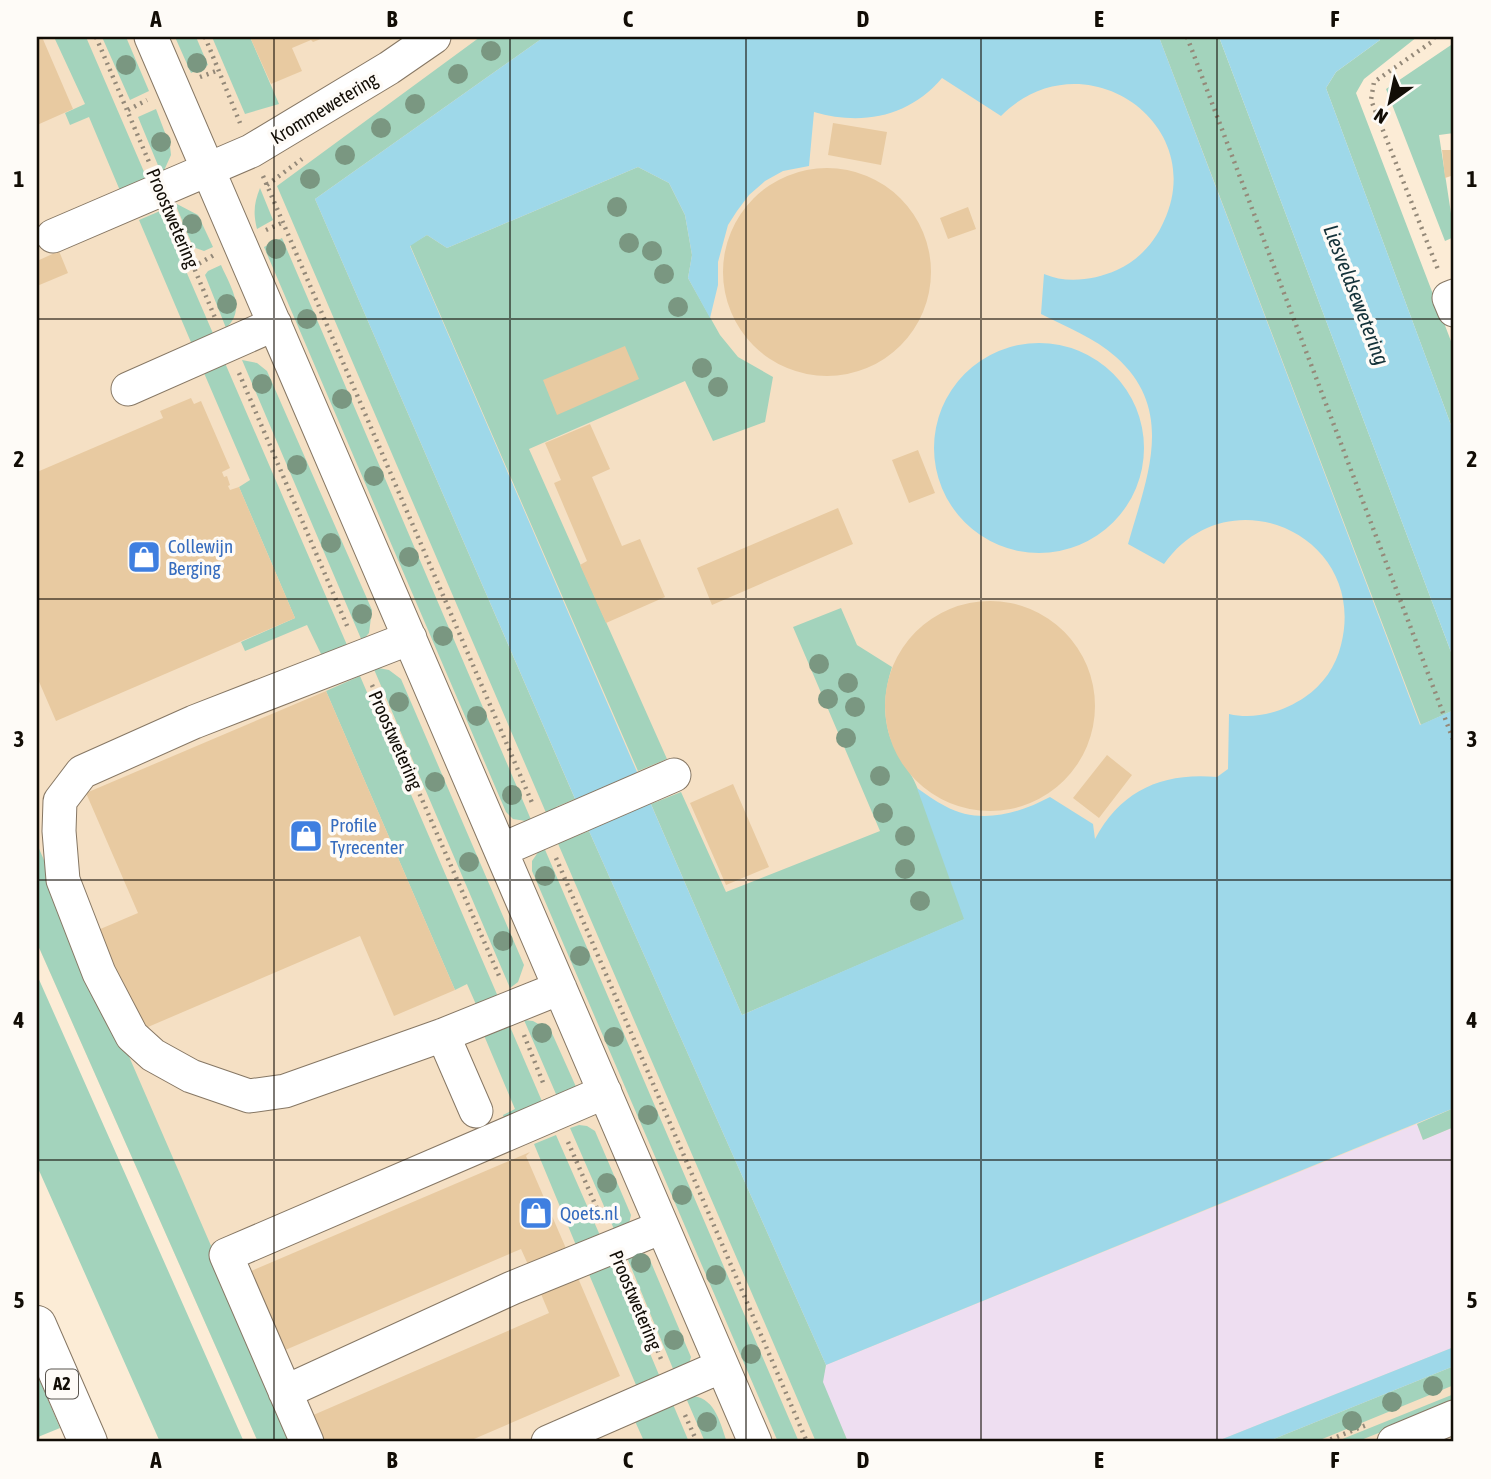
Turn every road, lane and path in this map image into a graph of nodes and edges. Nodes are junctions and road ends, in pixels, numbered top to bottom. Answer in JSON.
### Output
{"nodes":[{"id":1,"x":96,"y":37,"type":"edge"},
{"id":2,"x":151,"y":37,"type":"edge"},
{"id":3,"x":205,"y":37,"type":"edge"},
{"id":4,"x":434,"y":37,"type":"edge"},
{"id":5,"x":1187,"y":37,"type":"edge"},
{"id":6,"x":1434,"y":37,"type":"edge"},
{"id":7,"x":251,"y":152,"type":"junction"},
{"id":8,"x":209,"y":169,"type":"junction"},
{"id":9,"x":161,"y":189,"type":"junction"},
{"id":10,"x":53,"y":236,"type":"dead end"},
{"id":11,"x":1453,"y":301,"type":"edge"},
{"id":12,"x":275,"y":324,"type":"junction"},
{"id":13,"x":226,"y":345,"type":"junction"},
{"id":14,"x":128,"y":389,"type":"dead end"},
{"id":15,"x":410,"y":638,"type":"junction"},
{"id":16,"x":361,"y":658,"type":"junction"},
{"id":17,"x":1454,"y":742,"type":"edge"},
{"id":18,"x":674,"y":775,"type":"dead end"},
{"id":19,"x":553,"y":827,"type":"junction"},
{"id":20,"x":501,"y":850,"type":"junction"},
{"id":21,"x":560,"y":989,"type":"junction"},
{"id":22,"x":512,"y":1007,"type":"junction"},
{"id":23,"x":443,"y":1035,"type":"junction"},
{"id":24,"x":605,"y":1092,"type":"junction"},
{"id":25,"x":476,"y":1111,"type":"dead end"},
{"id":26,"x":556,"y":1113,"type":"junction"},
{"id":27,"x":662,"y":1227,"type":"junction"},
{"id":28,"x":613,"y":1247,"type":"junction"},
{"id":29,"x":37,"y":1325,"type":"edge"},
{"id":30,"x":722,"y":1366,"type":"junction"},
{"id":31,"x":673,"y":1387,"type":"junction"},
{"id":32,"x":285,"y":1392,"type":"junction"},
{"id":33,"x":1454,"y":1417,"type":"edge"},
{"id":34,"x":88,"y":1442,"type":"edge"},
{"id":35,"x":307,"y":1442,"type":"edge"},
{"id":36,"x":548,"y":1442,"type":"edge"},
{"id":37,"x":697,"y":1442,"type":"edge"},
{"id":38,"x":755,"y":1442,"type":"edge"},
{"id":39,"x":807,"y":1442,"type":"edge"},
{"id":40,"x":1394,"y":1442,"type":"edge"}],
"edges":[{"from":1,"to":9,"type":"path","name":"Proostwetering"},
{"from":2,"to":8,"type":"street"},
{"from":3,"to":7,"type":"path"},
{"from":4,"to":7,"type":"street","name":"Krommewetering"},
{"from":5,"to":17,"type":"path"},
{"from":6,"to":11,"type":"path"},
{"from":7,"to":8,"type":"street","name":"Krommewetering"},
{"from":7,"to":19,"type":"path"},
{"from":8,"to":9,"type":"street","name":"Krommewetering"},
{"from":8,"to":12,"type":"street"},
{"from":9,"to":10,"type":"street","name":"Krommewetering"},
{"from":9,"to":13,"type":"path","name":"Proostwetering"},
{"from":12,"to":13,"type":"street"},
{"from":12,"to":15,"type":"street"},
{"from":13,"to":14,"type":"street"},
{"from":13,"to":16,"type":"path","name":"Proostwetering"},
{"from":15,"to":16,"type":"street"},
{"from":15,"to":20,"type":"street"},
{"from":16,"to":22,"type":"path","name":"Proostwetering"},
{"from":16,"to":23,"type":"street"},
{"from":18,"to":19,"type":"street"},
{"from":19,"to":20,"type":"street"},
{"from":19,"to":39,"type":"path"},
{"from":20,"to":21,"type":"street"},
{"from":21,"to":22,"type":"street"},
{"from":21,"to":24,"type":"street"},
{"from":22,"to":23,"type":"street"},
{"from":22,"to":26,"type":"path","name":"Proostwetering"},
{"from":23,"to":25,"type":"street"},
{"from":24,"to":26,"type":"street"},
{"from":24,"to":27,"type":"street"},
{"from":26,"to":28,"type":"path","name":"Proostwetering"},
{"from":26,"to":32,"type":"street"},
{"from":27,"to":28,"type":"street"},
{"from":27,"to":30,"type":"street"},
{"from":28,"to":31,"type":"path","name":"Proostwetering"},
{"from":28,"to":32,"type":"street"},
{"from":29,"to":34,"type":"highway","number":"A2"},
{"from":30,"to":31,"type":"street"},
{"from":30,"to":38,"type":"street"},
{"from":31,"to":36,"type":"street"},
{"from":31,"to":37,"type":"path","name":"Proostwetering"},
{"from":32,"to":35,"type":"street"},
{"from":33,"to":40,"type":"street"}]}
